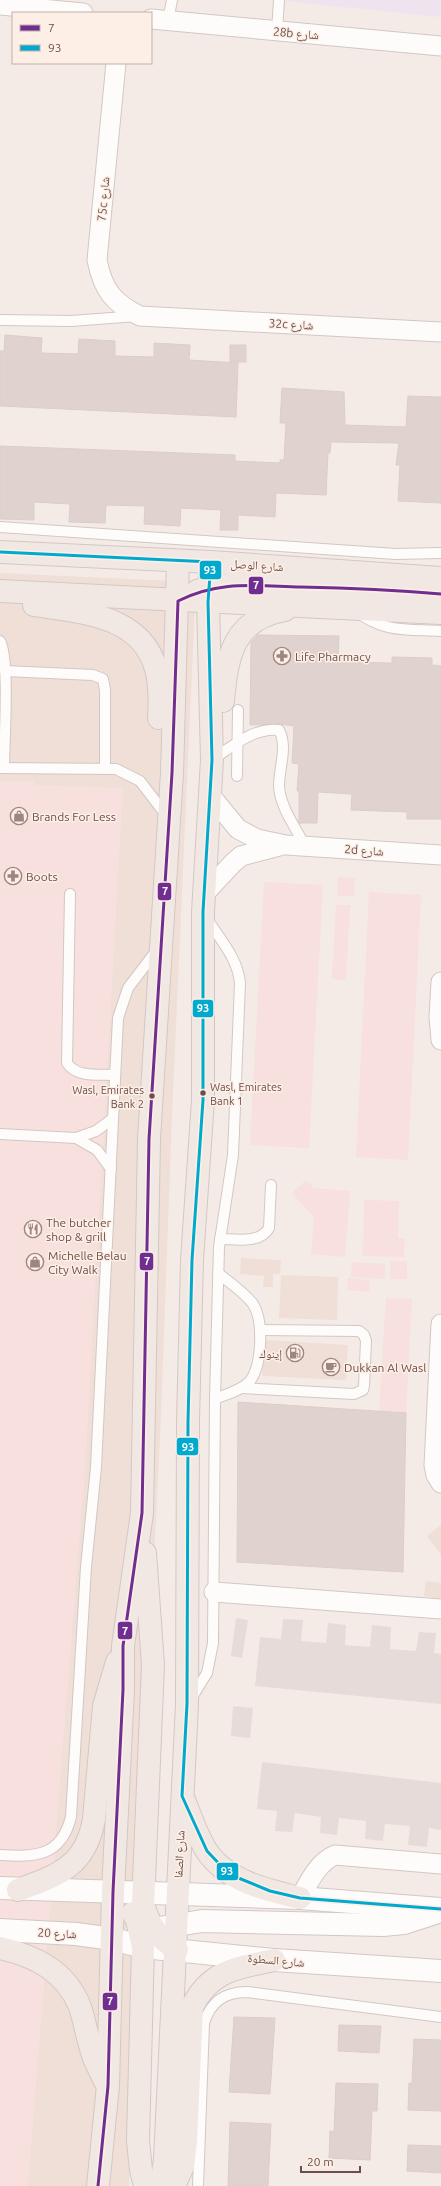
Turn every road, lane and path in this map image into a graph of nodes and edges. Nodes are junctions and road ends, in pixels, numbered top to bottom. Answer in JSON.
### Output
{"nodes":[{"id":1,"x":172,"y":0,"type":"edge"},
{"id":2,"x":279,"y":0,"type":"edge"},
{"id":3,"x":0,"y":6,"type":"edge"},
{"id":4,"x":71,"y":12,"type":"edge"},
{"id":5,"x":160,"y":20,"type":"edge"},
{"id":6,"x":277,"y":31,"type":"junction"},
{"id":7,"x":441,"y":46,"type":"edge"},
{"id":8,"x":116,"y":64,"type":"edge"},
{"id":9,"x":140,"y":316,"type":"junction"},
{"id":10,"x":0,"y":320,"type":"edge"},
{"id":11,"x":441,"y":332,"type":"edge"},
{"id":12,"x":0,"y":527,"type":"edge"},
{"id":13,"x":0,"y":552,"type":"edge"},
{"id":14,"x":441,"y":553,"type":"edge"},
{"id":15,"x":178,"y":561,"type":"junction"},
{"id":16,"x":211,"y":562,"type":"junction"},
{"id":17,"x":441,"y":578,"type":"edge"},
{"id":18,"x":0,"y":591,"type":"edge"},
{"id":19,"x":441,"y":594,"type":"edge"},
{"id":20,"x":0,"y":595,"type":"edge"},
{"id":21,"x":209,"y":595,"type":"junction"},
{"id":22,"x":178,"y":601,"type":"junction"},
{"id":23,"x":308,"y":606,"type":"junction"},
{"id":24,"x":351,"y":607,"type":"junction"},
{"id":25,"x":441,"y":613,"type":"edge"},
{"id":26,"x":441,"y":631,"type":"edge"},
{"id":27,"x":0,"y":641,"type":"edge"},
{"id":28,"x":5,"y":671,"type":"junction"},
{"id":29,"x":238,"y":710,"type":"dead end"},
{"id":30,"x":237,"y":742,"type":"junction"},
{"id":31,"x":212,"y":760,"type":"junction"},
{"id":32,"x":105,"y":767,"type":"junction"},
{"id":33,"x":2,"y":768,"type":"edge"},
{"id":34,"x":172,"y":773,"type":"junction"},
{"id":35,"x":237,"y":776,"type":"dead end"},
{"id":36,"x":210,"y":795,"type":"junction"},
{"id":37,"x":169,"y":818,"type":"junction"},
{"id":38,"x":286,"y":845,"type":"junction"},
{"id":39,"x":305,"y":846,"type":"junction"},
{"id":40,"x":441,"y":855,"type":"edge"},
{"id":41,"x":70,"y":894,"type":"dead end"},
{"id":42,"x":203,"y":903,"type":"junction"},
{"id":43,"x":161,"y":946,"type":"junction"},
{"id":44,"x":441,"y":982,"type":"edge"},
{"id":45,"x":441,"y":1040,"type":"edge"},
{"id":46,"x":114,"y":1075,"type":"junction"},
{"id":47,"x":112,"y":1120,"type":"junction"},
{"id":48,"x":0,"y":1134,"type":"edge"},
{"id":49,"x":76,"y":1138,"type":"junction"},
{"id":50,"x":112,"y":1169,"type":"junction"},
{"id":51,"x":271,"y":1185,"type":"dead end"},
{"id":52,"x":220,"y":1238,"type":"junction"},
{"id":53,"x":218,"y":1273,"type":"junction"},
{"id":54,"x":441,"y":1324,"type":"edge"},
{"id":55,"x":261,"y":1330,"type":"junction"},
{"id":56,"x":241,"y":1388,"type":"junction"},
{"id":57,"x":214,"y":1399,"type":"junction"},
{"id":58,"x":441,"y":1483,"type":"edge"},
{"id":59,"x":142,"y":1513,"type":"junction"},
{"id":60,"x":214,"y":1592,"type":"junction"},
{"id":61,"x":441,"y":1609,"type":"edge"},
{"id":62,"x":123,"y":1646,"type":"junction"},
{"id":63,"x":187,"y":1704,"type":"junction"},
{"id":64,"x":182,"y":1796,"type":"junction"},
{"id":65,"x":0,"y":1855,"type":"edge"},
{"id":66,"x":145,"y":1862,"type":"junction"},
{"id":67,"x":178,"y":1863,"type":"junction"},
{"id":68,"x":441,"y":1864,"type":"edge"},
{"id":69,"x":9,"y":1889,"type":"edge"},
{"id":70,"x":113,"y":1892,"type":"junction"},
{"id":71,"x":143,"y":1893,"type":"junction"},
{"id":72,"x":177,"y":1893,"type":"junction"},
{"id":73,"x":300,"y":1898,"type":"junction"},
{"id":74,"x":441,"y":1910,"type":"edge"},
{"id":75,"x":214,"y":1921,"type":"junction"},
{"id":76,"x":177,"y":1924,"type":"junction"},
{"id":77,"x":0,"y":1930,"type":"edge"},
{"id":78,"x":145,"y":1936,"type":"junction"},
{"id":79,"x":113,"y":1938,"type":"junction"},
{"id":80,"x":0,"y":1948,"type":"edge"},
{"id":81,"x":176,"y":1950,"type":"junction"},
{"id":82,"x":209,"y":1953,"type":"junction"},
{"id":83,"x":274,"y":1960,"type":"junction"},
{"id":84,"x":441,"y":1971,"type":"edge"},
{"id":85,"x":111,"y":1975,"type":"junction"},
{"id":86,"x":142,"y":1977,"type":"junction"},
{"id":87,"x":441,"y":2017,"type":"edge"},
{"id":88,"x":108,"y":2086,"type":"junction"},
{"id":89,"x":98,"y":2186,"type":"edge"},
{"id":90,"x":146,"y":2186,"type":"edge"},
{"id":91,"x":161,"y":2186,"type":"edge"},
{"id":92,"x":174,"y":2186,"type":"edge"},
{"id":93,"x":198,"y":2186,"type":"edge"}],
"edges":[{"from":1,"to":5,"type":"lane"},
{"from":2,"to":6,"type":"lane"},
{"from":3,"to":4,"type":"street"},
{"from":5,"to":6,"type":"street","name":"28b شارع"},
{"from":6,"to":7,"type":"street","name":"28b شارع"},
{"from":8,"to":9,"type":"street","name":"75c شارع"},
{"from":9,"to":10,"type":"lane"},
{"from":9,"to":11,"type":"street","name":"32c شارع"},
{"from":12,"to":14,"type":"lane"},
{"from":13,"to":15,"type":"main road","name":"شارع الوصل"},
{"from":15,"to":16,"type":"main road","name":"شارع الوصل"},
{"from":15,"to":22,"type":"main road"},
{"from":16,"to":17,"type":"main road","name":"شارع الوصل"},
{"from":16,"to":21,"type":"main road","name":"شارع الصفا"},
{"from":18,"to":22,"type":"main road"},
{"from":19,"to":21,"type":"main road"},
{"from":20,"to":34,"type":"main road"},
{"from":21,"to":22,"type":"main road"},
{"from":21,"to":23,"type":"main road"},
{"from":21,"to":31,"type":"main road","name":"شارع الصفا"},
{"from":22,"to":34,"type":"main road"},
{"from":23,"to":24,"type":"main road"},
{"from":23,"to":31,"type":"main road"},
{"from":24,"to":25,"type":"main road"},
{"from":24,"to":26,"type":"lane"},
{"from":27,"to":28,"type":"lane"},
{"from":28,"to":32,"type":"lane"},
{"from":28,"to":33,"type":"lane"},
{"from":29,"to":30,"type":"lane"},
{"from":30,"to":31,"type":"lane"},
{"from":30,"to":35,"type":"lane"},
{"from":30,"to":39,"type":"lane"},
{"from":31,"to":36,"type":"main road","name":"شارع الصفا"},
{"from":32,"to":33,"type":"lane"},
{"from":32,"to":37,"type":"lane"},
{"from":34,"to":37,"type":"main road"},
{"from":36,"to":38,"type":"street","name":"2d شارع"},
{"from":36,"to":42,"type":"main road","name":"شارع الصفا"},
{"from":37,"to":43,"type":"main road"},
{"from":38,"to":39,"type":"street","name":"2d شارع"},
{"from":38,"to":42,"type":"street","name":"2d شارع"},
{"from":39,"to":40,"type":"street","name":"2d شارع"},
{"from":41,"to":46,"type":"lane"},
{"from":42,"to":52,"type":"lane"},
{"from":42,"to":63,"type":"main road","name":"شارع الصفا"},
{"from":43,"to":46,"type":"lane"},
{"from":43,"to":59,"type":"main road"},
{"from":44,"to":45,"type":"street"},
{"from":46,"to":47,"type":"lane"},
{"from":47,"to":49,"type":"lane"},
{"from":47,"to":50,"type":"lane"},
{"from":48,"to":49,"type":"lane"},
{"from":49,"to":50,"type":"lane"},
{"from":50,"to":65,"type":"lane"},
{"from":51,"to":52,"type":"lane"},
{"from":52,"to":53,"type":"lane"},
{"from":53,"to":55,"type":"lane"},
{"from":53,"to":57,"type":"lane"},
{"from":54,"to":58,"type":"street"},
{"from":55,"to":56,"type":"lane"},
{"from":55,"to":56,"type":"lane"},
{"from":56,"to":57,"type":"lane"},
{"from":57,"to":60,"type":"lane"},
{"from":59,"to":62,"type":"main road"},
{"from":59,"to":66,"type":"main road"},
{"from":60,"to":61,"type":"street"},
{"from":60,"to":63,"type":"lane"},
{"from":62,"to":69,"type":"main road"},
{"from":62,"to":70,"type":"main road"},
{"from":63,"to":64,"type":"main road","name":"شارع الصفا"},
{"from":64,"to":67,"type":"main road","name":"شارع الصفا"},
{"from":64,"to":73,"type":"main road"},
{"from":66,"to":67,"type":"main road"},
{"from":66,"to":71,"type":"main road"},
{"from":67,"to":72,"type":"main road","name":"شارع الصفا"},
{"from":68,"to":73,"type":"street"},
{"from":69,"to":70,"type":"main road"},
{"from":70,"to":71,"type":"main road"},
{"from":70,"to":78,"type":"main road"},
{"from":70,"to":79,"type":"main road"},
{"from":71,"to":72,"type":"main road"},
{"from":71,"to":78,"type":"main road"},
{"from":72,"to":73,"type":"main road"},
{"from":72,"to":76,"type":"main road","name":"شارع الصفا"},
{"from":73,"to":74,"type":"main road"},
{"from":74,"to":75,"type":"main road"},
{"from":75,"to":76,"type":"main road"},
{"from":75,"to":82,"type":"main road"},
{"from":76,"to":78,"type":"main road"},
{"from":76,"to":81,"type":"main road","name":"شارع الصفا"},
{"from":77,"to":79,"type":"main road","name":"شارع 20"},
{"from":78,"to":79,"type":"main road"},
{"from":78,"to":81,"type":"main road"},
{"from":78,"to":86,"type":"main road"},
{"from":79,"to":85,"type":"main road"},
{"from":80,"to":88,"type":"main road"},
{"from":81,"to":82,"type":"main road","name":"شارع السطوة"},
{"from":81,"to":91,"type":"main road","name":"شارع الصفا"},
{"from":82,"to":83,"type":"main road","name":"شارع السطوة"},
{"from":83,"to":84,"type":"main road","name":"شارع السطوة"},
{"from":83,"to":92,"type":"main road"},
{"from":85,"to":86,"type":"main road"},
{"from":85,"to":88,"type":"main road"},
{"from":86,"to":90,"type":"main road"},
{"from":87,"to":93,"type":"lane"},
{"from":88,"to":89,"type":"main road"}]}
